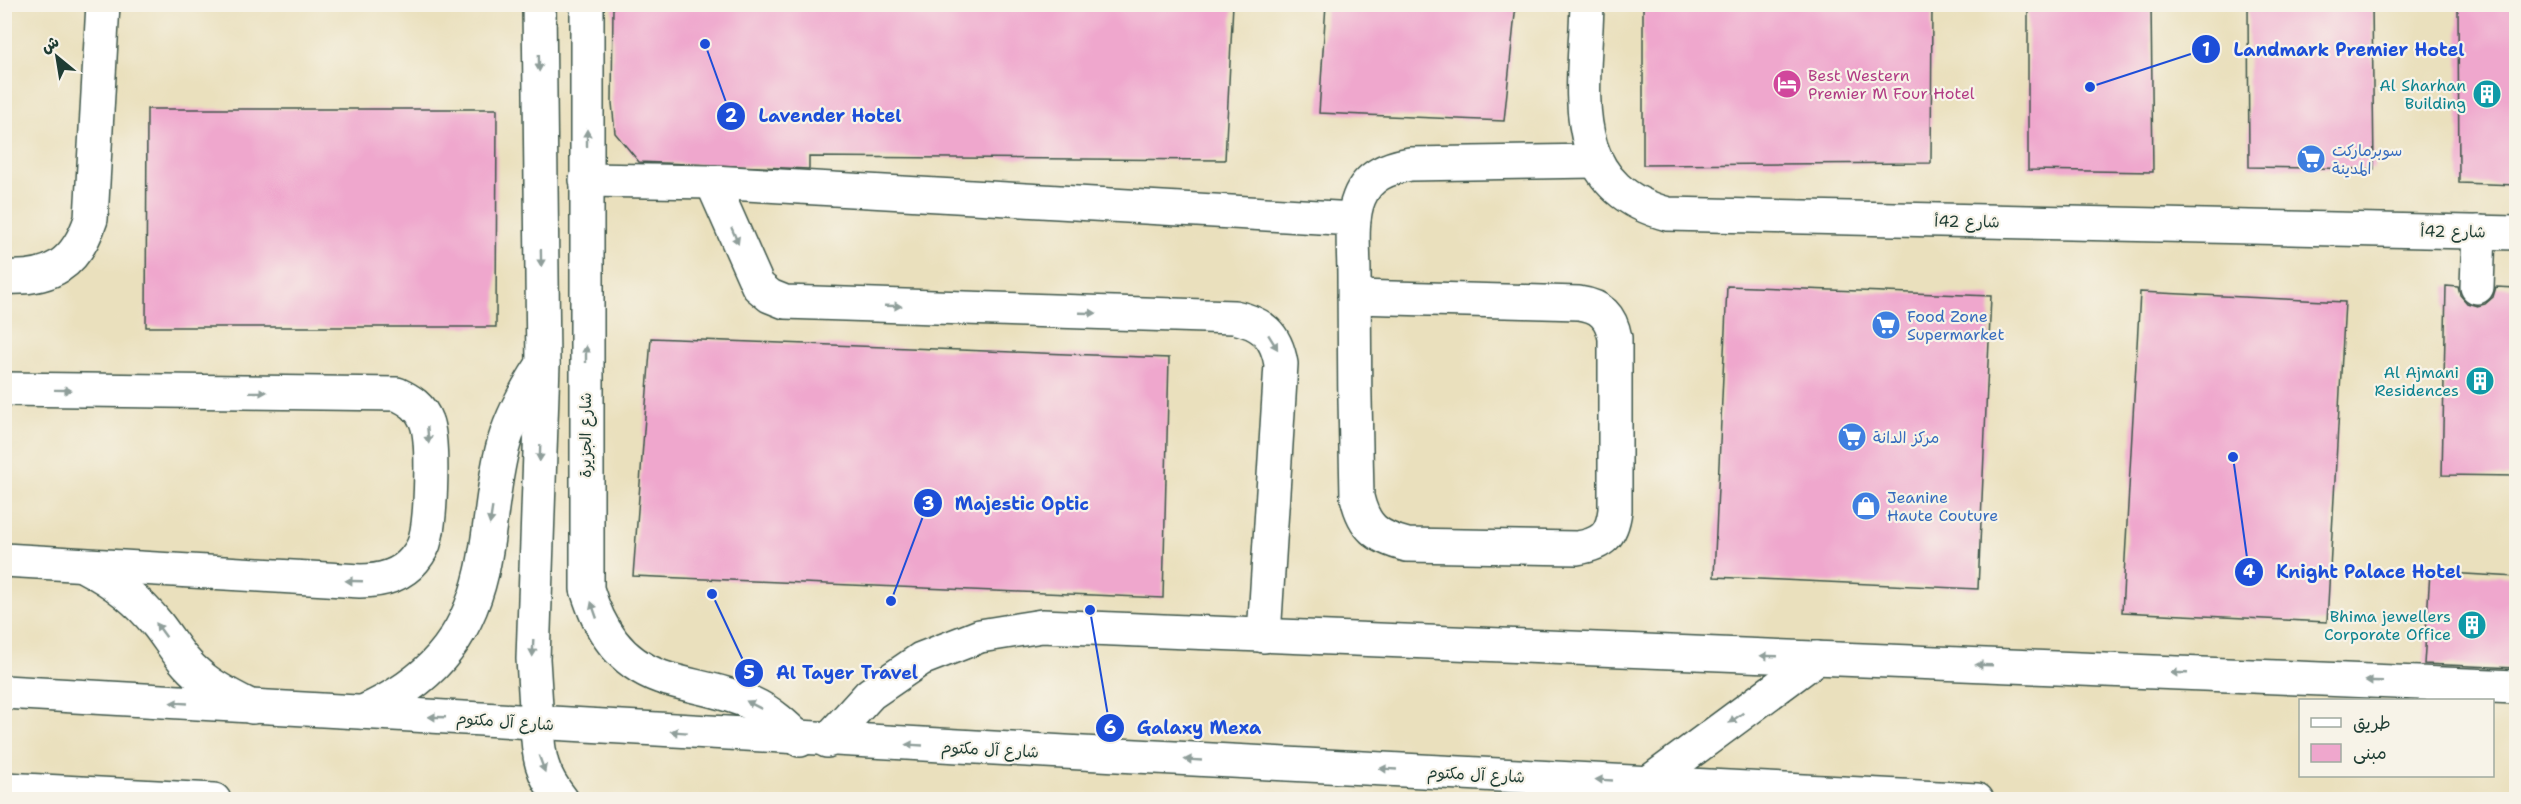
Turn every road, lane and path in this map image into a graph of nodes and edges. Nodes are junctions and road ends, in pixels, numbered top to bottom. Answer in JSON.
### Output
{"nodes":[{"id":1,"x":103,"y":4,"type":"edge"},
{"id":2,"x":539,"y":4,"type":"edge"},
{"id":3,"x":587,"y":4,"type":"edge"},
{"id":4,"x":1587,"y":4,"type":"edge"},
{"id":5,"x":1595,"y":161,"type":"junction"},
{"id":6,"x":586,"y":180,"type":"junction"},
{"id":7,"x":712,"y":182,"type":"junction"},
{"id":8,"x":1354,"y":219,"type":"junction"},
{"id":9,"x":2479,"y":232,"type":"junction"},
{"id":10,"x":2517,"y":233,"type":"edge"},
{"id":11,"x":4,"y":277,"type":"edge"},
{"id":12,"x":2477,"y":287,"type":"dead end"},
{"id":13,"x":1354,"y":297,"type":"junction"},
{"id":14,"x":543,"y":364,"type":"junction"},
{"id":15,"x":4,"y":389,"type":"edge"},
{"id":16,"x":4,"y":560,"type":"edge"},
{"id":17,"x":84,"y":565,"type":"junction"},
{"id":18,"x":1264,"y":636,"type":"junction"},
{"id":19,"x":1817,"y":658,"type":"junction"},
{"id":20,"x":2517,"y":687,"type":"edge"},
{"id":21,"x":4,"y":692,"type":"edge"},
{"id":22,"x":252,"y":707,"type":"junction"},
{"id":23,"x":360,"y":714,"type":"junction"},
{"id":24,"x":537,"y":723,"type":"junction"},
{"id":25,"x":814,"y":740,"type":"junction"},
{"id":26,"x":1648,"y":783,"type":"junction"},
{"id":27,"x":4,"y":789,"type":"edge"},
{"id":28,"x":68,"y":796,"type":"edge"},
{"id":29,"x":214,"y":800,"type":"edge"},
{"id":30,"x":562,"y":800,"type":"edge"},
{"id":31,"x":1977,"y":800,"type":"edge"}],
"edges":[{"from":1,"to":11,"type":"main road"},
{"from":2,"to":14,"type":"main road","one_way":true},
{"from":6,"to":3,"type":"main road","name":"شارع الجزيرة","one_way":true},
{"from":4,"to":5,"type":"main road","name":"شارع 42أ"},
{"from":5,"to":8,"type":"main road"},
{"from":5,"to":9,"type":"main road","name":"شارع 42أ"},
{"from":6,"to":7,"type":"main road"},
{"from":25,"to":6,"type":"main road","name":"شارع الجزيرة","one_way":true},
{"from":7,"to":8,"type":"main road"},
{"from":7,"to":18,"type":"main road","one_way":true},
{"from":8,"to":13,"type":"main road"},
{"from":9,"to":10,"type":"main road","name":"شارع 42أ"},
{"from":9,"to":12,"type":"main road"},
{"from":13,"to":13,"type":"main road"},
{"from":14,"to":23,"type":"main road","one_way":true},
{"from":14,"to":24,"type":"main road","one_way":true},
{"from":15,"to":17,"type":"main road","one_way":true},
{"from":16,"to":17,"type":"main road"},
{"from":22,"to":17,"type":"main road","one_way":true},
{"from":19,"to":18,"type":"main road","one_way":true},
{"from":18,"to":25,"type":"main road"},
{"from":20,"to":19,"type":"main road","one_way":true},
{"from":19,"to":26,"type":"main road","one_way":true},
{"from":22,"to":21,"type":"main road","name":"شارع آل مكتوم","one_way":true},
{"from":22,"to":23,"type":"main road","name":"شارع آل مكتوم"},
{"from":24,"to":23,"type":"main road","name":"شارع آل مكتوم","one_way":true},
{"from":25,"to":24,"type":"main road","name":"شارع آل مكتوم","one_way":true},
{"from":24,"to":30,"type":"main road","one_way":true},
{"from":26,"to":25,"type":"main road","name":"شارع آل مكتوم","one_way":true},
{"from":26,"to":31,"type":"main road","name":"شارع آل مكتوم"},
{"from":27,"to":28,"type":"main road"},
{"from":28,"to":29,"type":"main road"}]}
